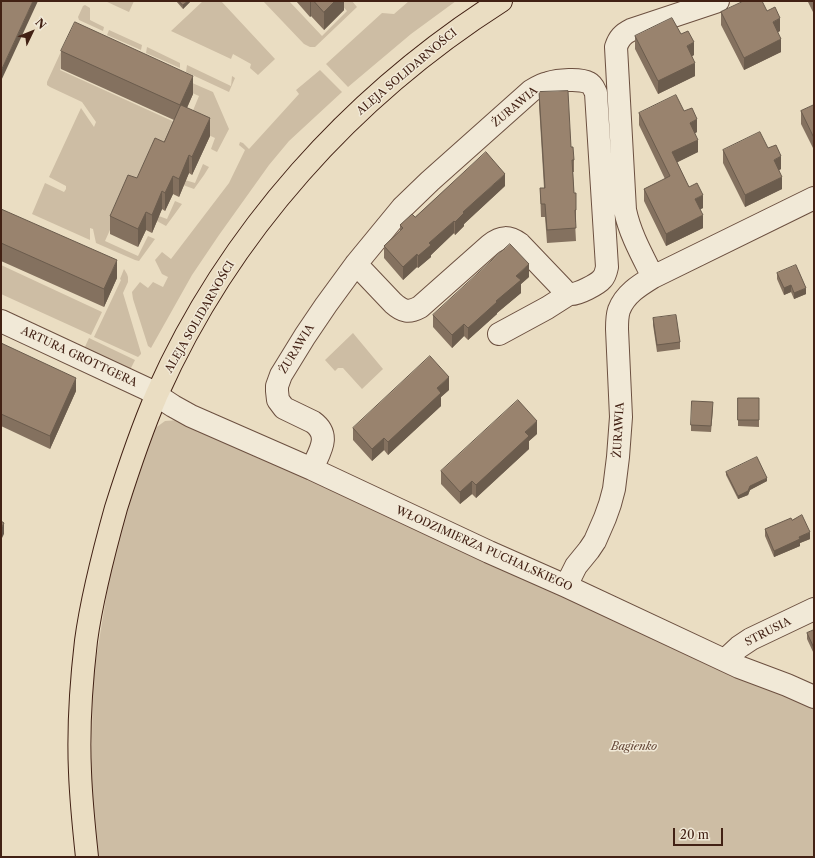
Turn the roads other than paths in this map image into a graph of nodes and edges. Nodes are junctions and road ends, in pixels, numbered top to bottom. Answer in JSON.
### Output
{"nodes":[{"id":1,"x":501,"y":1,"type":"edge"},
{"id":2,"x":718,"y":1,"type":"edge"},
{"id":3,"x":814,"y":198,"type":"edge"},
{"id":4,"x":356,"y":264,"type":"junction"},
{"id":5,"x":653,"y":277,"type":"junction"},
{"id":6,"x":569,"y":294,"type":"junction"},
{"id":7,"x":1,"y":321,"type":"edge"},
{"id":8,"x":499,"y":334,"type":"dead end"},
{"id":9,"x":157,"y":395,"type":"junction"},
{"id":10,"x":312,"y":469,"type":"junction"},
{"id":11,"x":566,"y":586,"type":"junction"},
{"id":12,"x":814,"y":609,"type":"edge"},
{"id":13,"x":725,"y":660,"type":"junction"},
{"id":14,"x":814,"y":697,"type":"edge"},
{"id":15,"x":87,"y":857,"type":"edge"}],
"edges":[{"from":1,"to":9,"type":"main road","name":"ALEJA SOLIDARNOŚCI"},
{"from":2,"to":5,"type":"street"},
{"from":3,"to":5,"type":"street","name":"ŻURAWIA"},
{"from":4,"to":6,"type":"street"},
{"from":4,"to":6,"type":"street","name":"ŻURAWIA"},
{"from":4,"to":10,"type":"street","name":"ŻURAWIA"},
{"from":5,"to":11,"type":"street","name":"ŻURAWIA"},
{"from":6,"to":8,"type":"street","name":"ŻURAWIA"},
{"from":7,"to":9,"type":"street","name":"ARTURA GROTTGERA"},
{"from":9,"to":10,"type":"street","name":"WŁODZIMIERZA PUCHALSKIEGO"},
{"from":9,"to":15,"type":"main road","name":"ALEJA SOLIDARNOŚCI"},
{"from":10,"to":11,"type":"street","name":"WŁODZIMIERZA PUCHALSKIEGO"},
{"from":11,"to":13,"type":"street","name":"WŁODZIMIERZA PUCHALSKIEGO"},
{"from":12,"to":13,"type":"street","name":"STRUSIA"},
{"from":13,"to":14,"type":"street","name":"WŁODZIMIERZA PUCHALSKIEGO"}]}
